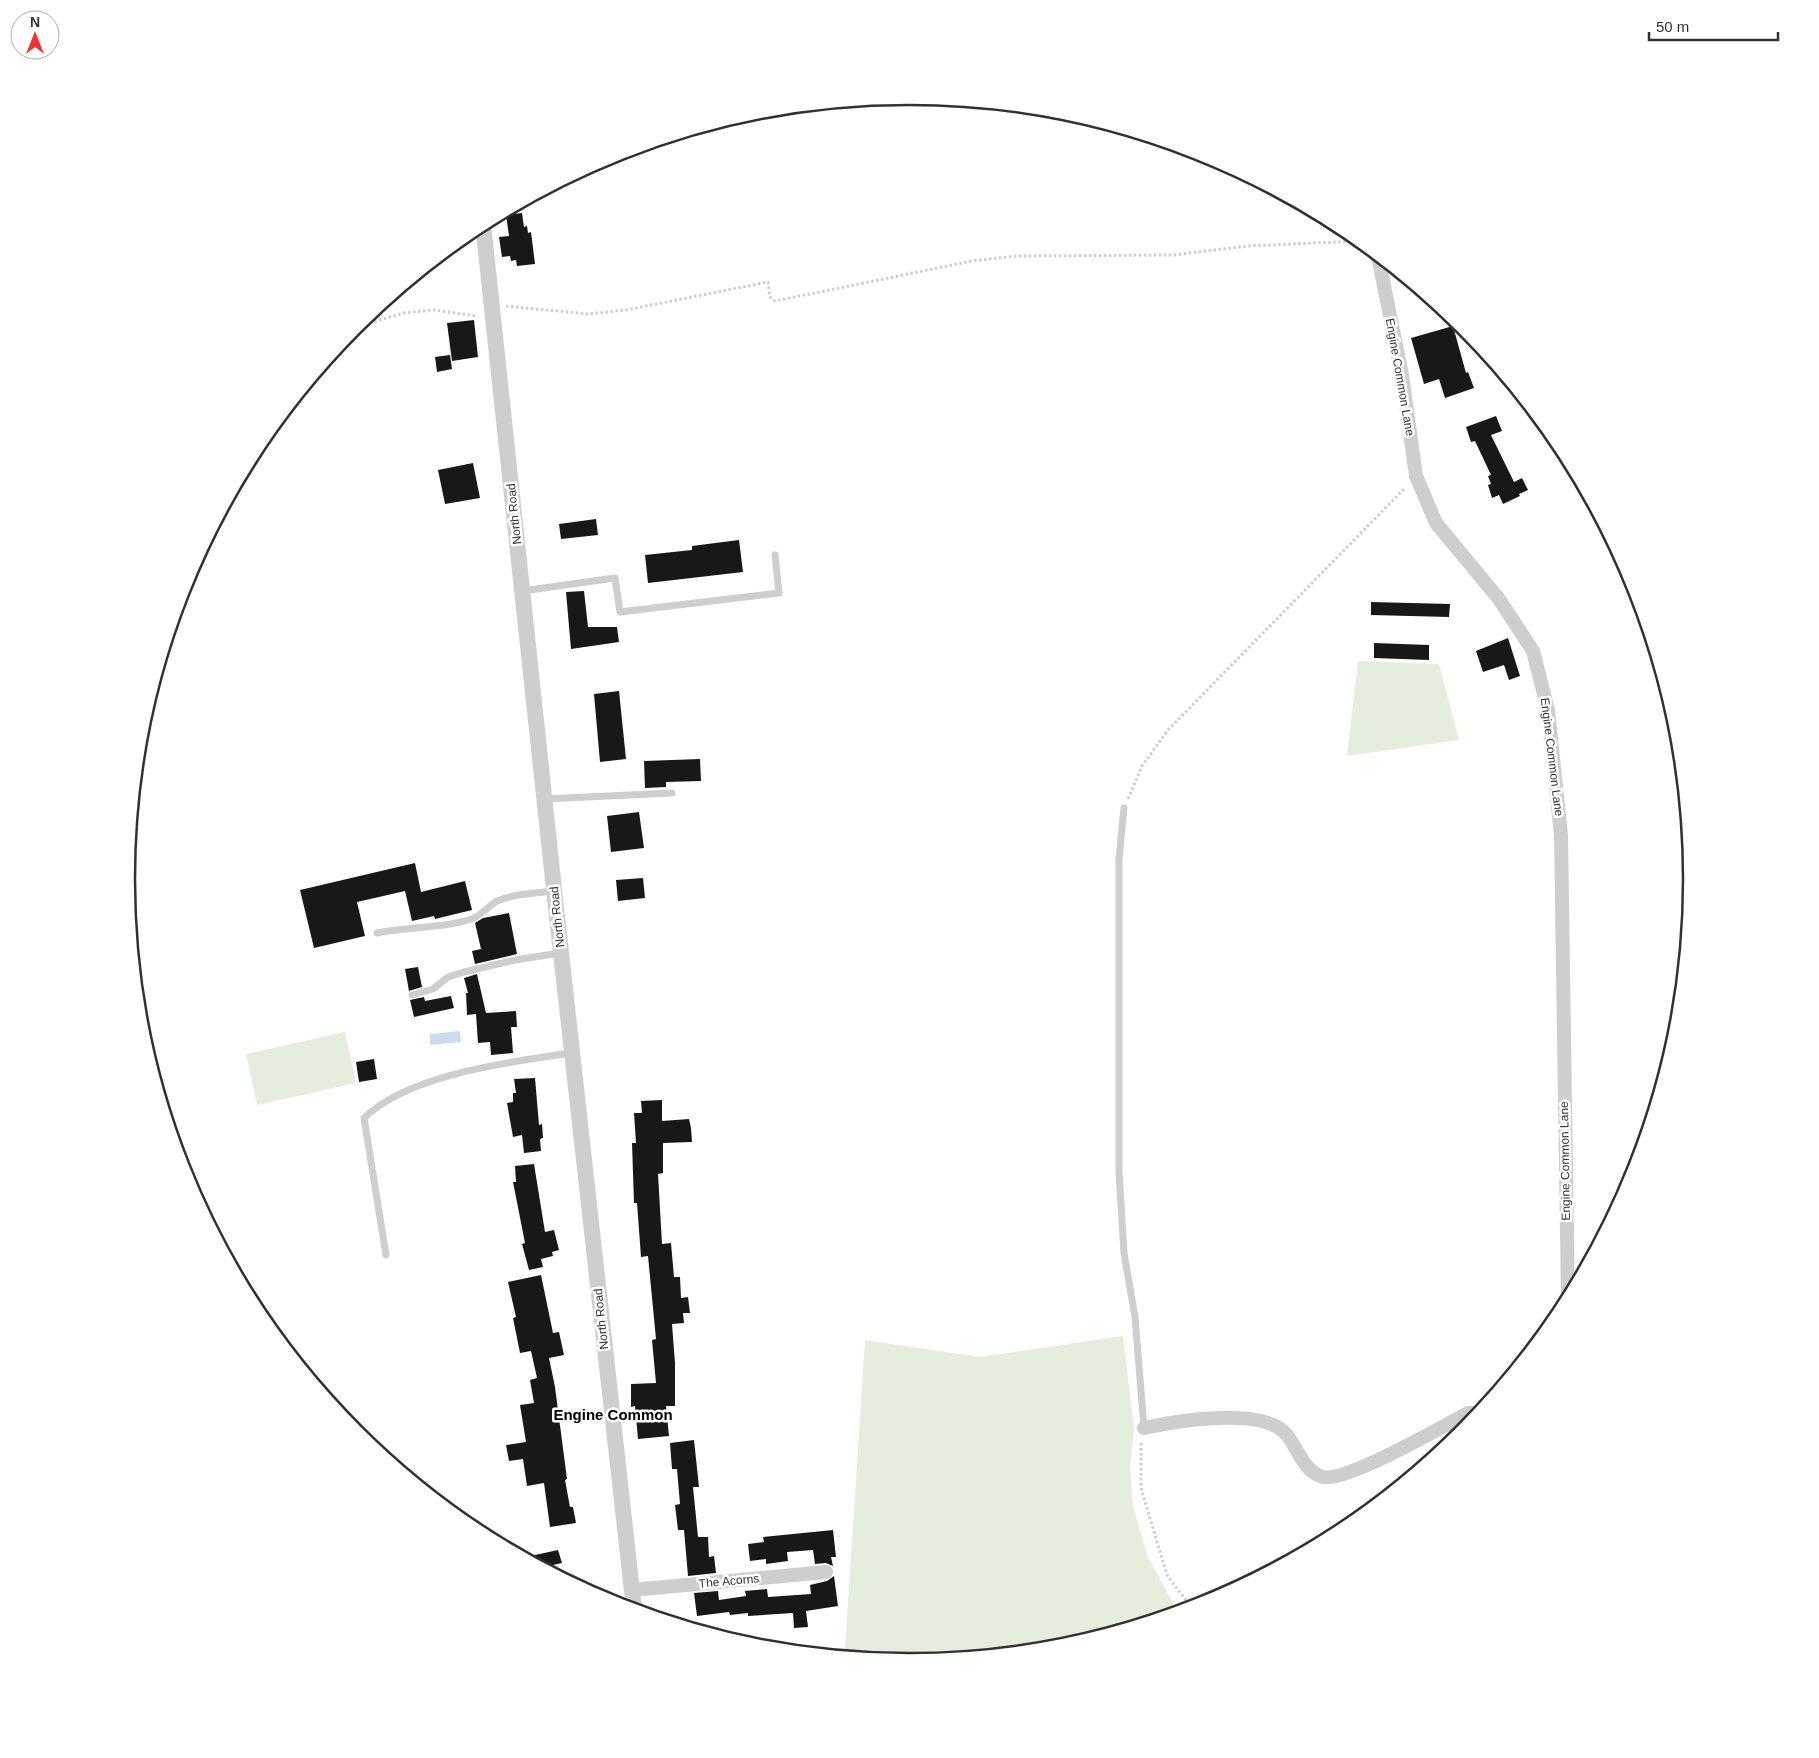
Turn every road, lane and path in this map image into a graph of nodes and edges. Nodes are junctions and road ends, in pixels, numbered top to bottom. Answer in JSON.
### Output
{"nodes":[{"id":1,"x":484,"y":232,"type":"edge"},
{"id":2,"x":1349,"y":241,"type":"edge"},
{"id":3,"x":1380,"y":264,"type":"edge"},
{"id":4,"x":509,"y":305,"type":"dead end"},
{"id":5,"x":495,"y":318,"type":"junction"},
{"id":6,"x":373,"y":322,"type":"edge"},
{"id":7,"x":1416,"y":476,"type":"junction"},
{"id":8,"x":775,"y":555,"type":"dead end"},
{"id":9,"x":522,"y":591,"type":"junction"},
{"id":10,"x":672,"y":793,"type":"dead end"},
{"id":11,"x":544,"y":798,"type":"junction"},
{"id":12,"x":1124,"y":808,"type":"joint"},
{"id":13,"x":554,"y":891,"type":"junction"},
{"id":14,"x":377,"y":933,"type":"dead end"},
{"id":15,"x":560,"y":953,"type":"junction"},
{"id":16,"x":412,"y":995,"type":"dead end"},
{"id":17,"x":572,"y":1053,"type":"junction"},
{"id":18,"x":386,"y":1256,"type":"dead end"},
{"id":19,"x":1568,"y":1285,"type":"edge"},
{"id":20,"x":1469,"y":1413,"type":"edge"},
{"id":21,"x":1144,"y":1428,"type":"junction"},
{"id":22,"x":826,"y":1572,"type":"dead end"},
{"id":23,"x":632,"y":1590,"type":"junction"},
{"id":24,"x":1187,"y":1601,"type":"edge"},
{"id":25,"x":633,"y":1602,"type":"edge"}],
"edges":[{"from":1,"to":5,"type":"street","name":"North Road"},
{"from":2,"to":4,"type":"path"},
{"from":3,"to":7,"type":"street","name":"Engine Common Lane"},
{"from":5,"to":6,"type":"path"},
{"from":5,"to":9,"type":"street","name":"North Road"},
{"from":7,"to":12,"type":"path"},
{"from":7,"to":19,"type":"street","name":"Engine Common Lane"},
{"from":8,"to":9,"type":"lane"},
{"from":9,"to":11,"type":"street","name":"North Road"},
{"from":10,"to":11,"type":"lane"},
{"from":11,"to":13,"type":"street","name":"North Road"},
{"from":12,"to":21,"type":"lane"},
{"from":13,"to":14,"type":"lane"},
{"from":13,"to":15,"type":"street","name":"North Road"},
{"from":15,"to":16,"type":"lane"},
{"from":15,"to":17,"type":"street","name":"North Road"},
{"from":17,"to":18,"type":"lane"},
{"from":17,"to":23,"type":"street","name":"North Road"},
{"from":20,"to":21,"type":"street"},
{"from":21,"to":24,"type":"path"},
{"from":22,"to":23,"type":"street","name":"The Acorns"},
{"from":23,"to":25,"type":"street","name":"North Road"}]}
